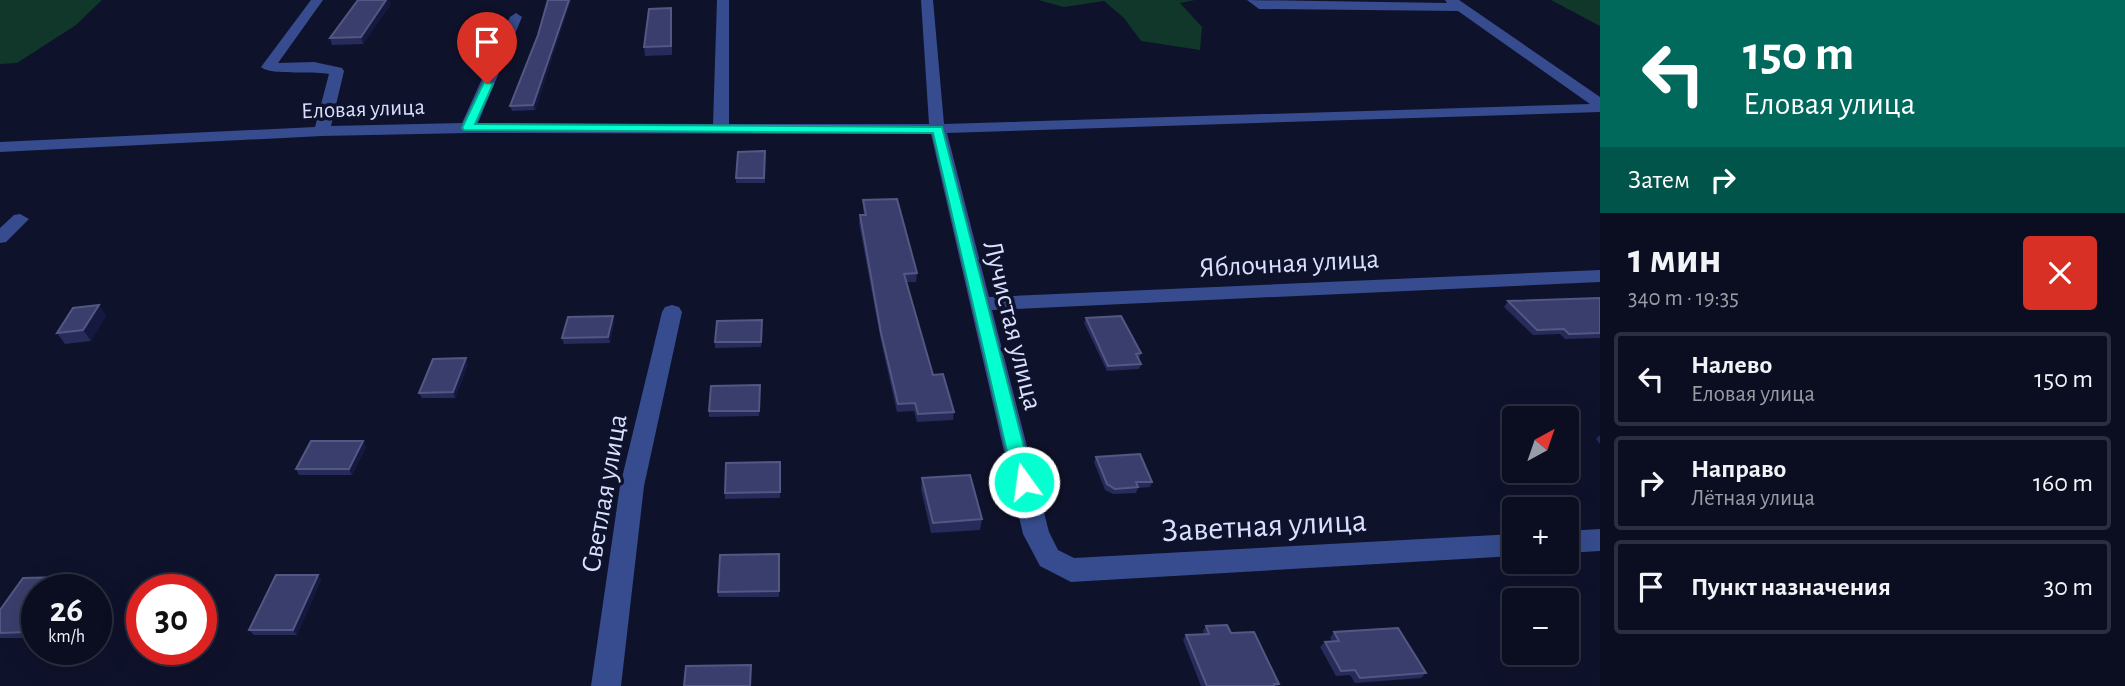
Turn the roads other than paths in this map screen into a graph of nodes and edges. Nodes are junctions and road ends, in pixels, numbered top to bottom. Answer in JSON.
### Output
{"nodes":[{"id":1,"x":317,"y":0,"type":"edge"},
{"id":2,"x":723,"y":0,"type":"edge"},
{"id":3,"x":927,"y":0,"type":"edge"},
{"id":4,"x":1256,"y":2,"type":"edge"},
{"id":5,"x":1456,"y":3,"type":"edge"},
{"id":6,"x":516,"y":18,"type":"dead end"},
{"id":7,"x":1600,"y":106,"type":"edge"},
{"id":8,"x":468,"y":128,"type":"junction"},
{"id":9,"x":721,"y":128,"type":"junction"},
{"id":10,"x":937,"y":129,"type":"junction"},
{"id":11,"x":322,"y":131,"type":"junction"},
{"id":12,"x":0,"y":147,"type":"edge"},
{"id":13,"x":20,"y":219,"type":"dead end"},
{"id":14,"x":0,"y":238,"type":"edge"},
{"id":15,"x":1600,"y":276,"type":"edge"},
{"id":16,"x":980,"y":304,"type":"junction"},
{"id":17,"x":672,"y":312,"type":"dead end"},
{"id":18,"x":1036,"y":534,"type":"joint"},
{"id":19,"x":1600,"y":540,"type":"edge"},
{"id":20,"x":1579,"y":541,"type":"edge"},
{"id":21,"x":1502,"y":546,"type":"edge"},
{"id":22,"x":606,"y":686,"type":"edge"}],
"edges":[{"from":1,"to":11,"type":"street"},
{"from":2,"to":9,"type":"street"},
{"from":3,"to":10,"type":"street","name":"Лучистая улица"},
{"from":4,"to":5,"type":"street"},
{"from":5,"to":7,"type":"street"},
{"from":6,"to":8,"type":"street"},
{"from":7,"to":10,"type":"street","name":"Еловая улица"},
{"from":8,"to":9,"type":"street","name":"Еловая улица"},
{"from":8,"to":11,"type":"street","name":"Еловая улица"},
{"from":9,"to":10,"type":"street","name":"Еловая улица"},
{"from":10,"to":16,"type":"street","name":"Лучистая улица"},
{"from":11,"to":12,"type":"street","name":"Еловая улица"},
{"from":13,"to":14,"type":"street"},
{"from":15,"to":16,"type":"street","name":"Яблочная улица"},
{"from":16,"to":18,"type":"street","name":"Лучистая улица"},
{"from":17,"to":22,"type":"street","name":"Светлая улица"},
{"from":18,"to":21,"type":"street","name":"Заветная улица"},
{"from":19,"to":20,"type":"street"}]}
